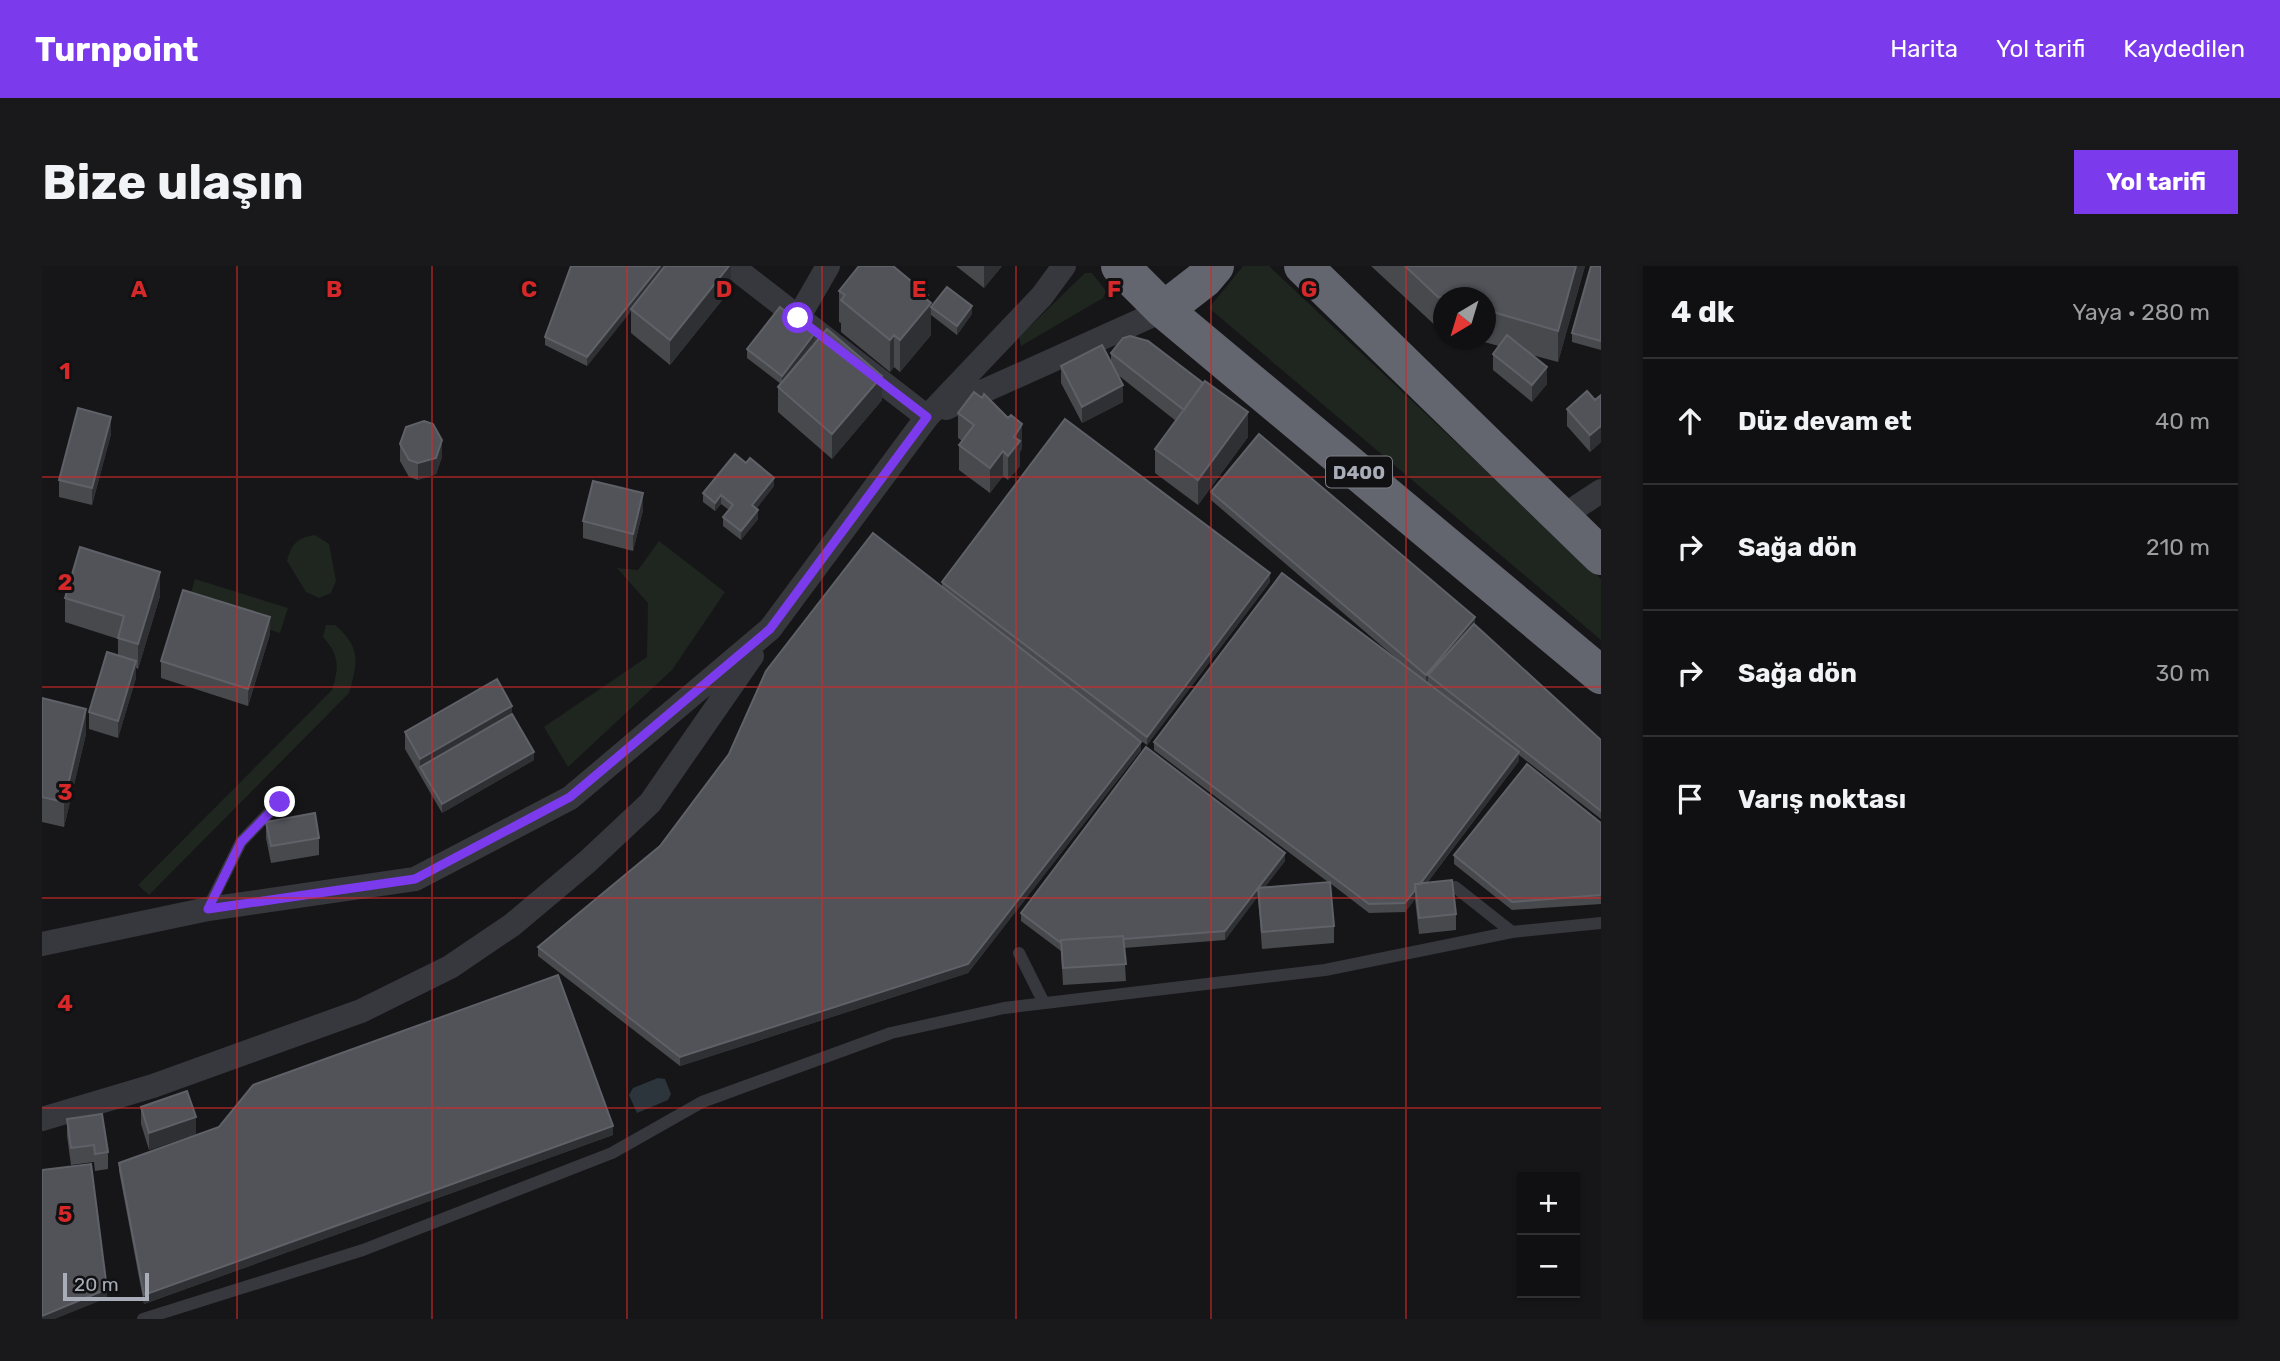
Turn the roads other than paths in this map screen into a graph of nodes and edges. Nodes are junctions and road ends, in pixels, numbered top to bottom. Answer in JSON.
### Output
{"nodes":[{"id":1,"x":732,"y":266,"type":"edge"},
{"id":2,"x":828,"y":266,"type":"edge"},
{"id":3,"x":1064,"y":266,"type":"edge"},
{"id":4,"x":1120,"y":266,"type":"edge"},
{"id":5,"x":1215,"y":266,"type":"edge"},
{"id":6,"x":1303,"y":266,"type":"edge"},
{"id":7,"x":1164,"y":310,"type":"junction"},
{"id":8,"x":798,"y":318,"type":"junction"},
{"id":9,"x":927,"y":417,"type":"junction"},
{"id":10,"x":1601,"y":491,"type":"edge"},
{"id":11,"x":1560,"y":519,"type":"junction"},
{"id":12,"x":1601,"y":556,"type":"edge"},
{"id":13,"x":770,"y":629,"type":"junction"},
{"id":14,"x":1601,"y":675,"type":"edge"},
{"id":15,"x":280,"y":802,"type":"dead end"},
{"id":16,"x":1455,"y":887,"type":"edge"},
{"id":17,"x":208,"y":909,"type":"junction"},
{"id":18,"x":1601,"y":923,"type":"edge"},
{"id":19,"x":1512,"y":932,"type":"junction"},
{"id":20,"x":42,"y":944,"type":"edge"},
{"id":21,"x":1019,"y":953,"type":"dead end"},
{"id":22,"x":1044,"y":1003,"type":"junction"},
{"id":23,"x":42,"y":1119,"type":"edge"},
{"id":24,"x":143,"y":1319,"type":"edge"}],
"edges":[{"from":1,"to":8,"type":"street"},
{"from":2,"to":8,"type":"street"},
{"from":3,"to":9,"type":"street"},
{"from":4,"to":7,"type":"highway","number":"D400"},
{"from":5,"to":7,"type":"highway"},
{"from":6,"to":11,"type":"highway"},
{"from":7,"to":9,"type":"street"},
{"from":7,"to":14,"type":"highway","number":"D400"},
{"from":8,"to":9,"type":"street"},
{"from":9,"to":13,"type":"street"},
{"from":10,"to":11,"type":"street"},
{"from":11,"to":12,"type":"highway"},
{"from":13,"to":17,"type":"street"},
{"from":13,"to":23,"type":"street"},
{"from":15,"to":17,"type":"lane"},
{"from":16,"to":19,"type":"lane"},
{"from":17,"to":20,"type":"street"},
{"from":18,"to":19,"type":"lane"},
{"from":19,"to":22,"type":"lane"},
{"from":21,"to":22,"type":"lane"},
{"from":22,"to":24,"type":"lane"}]}
